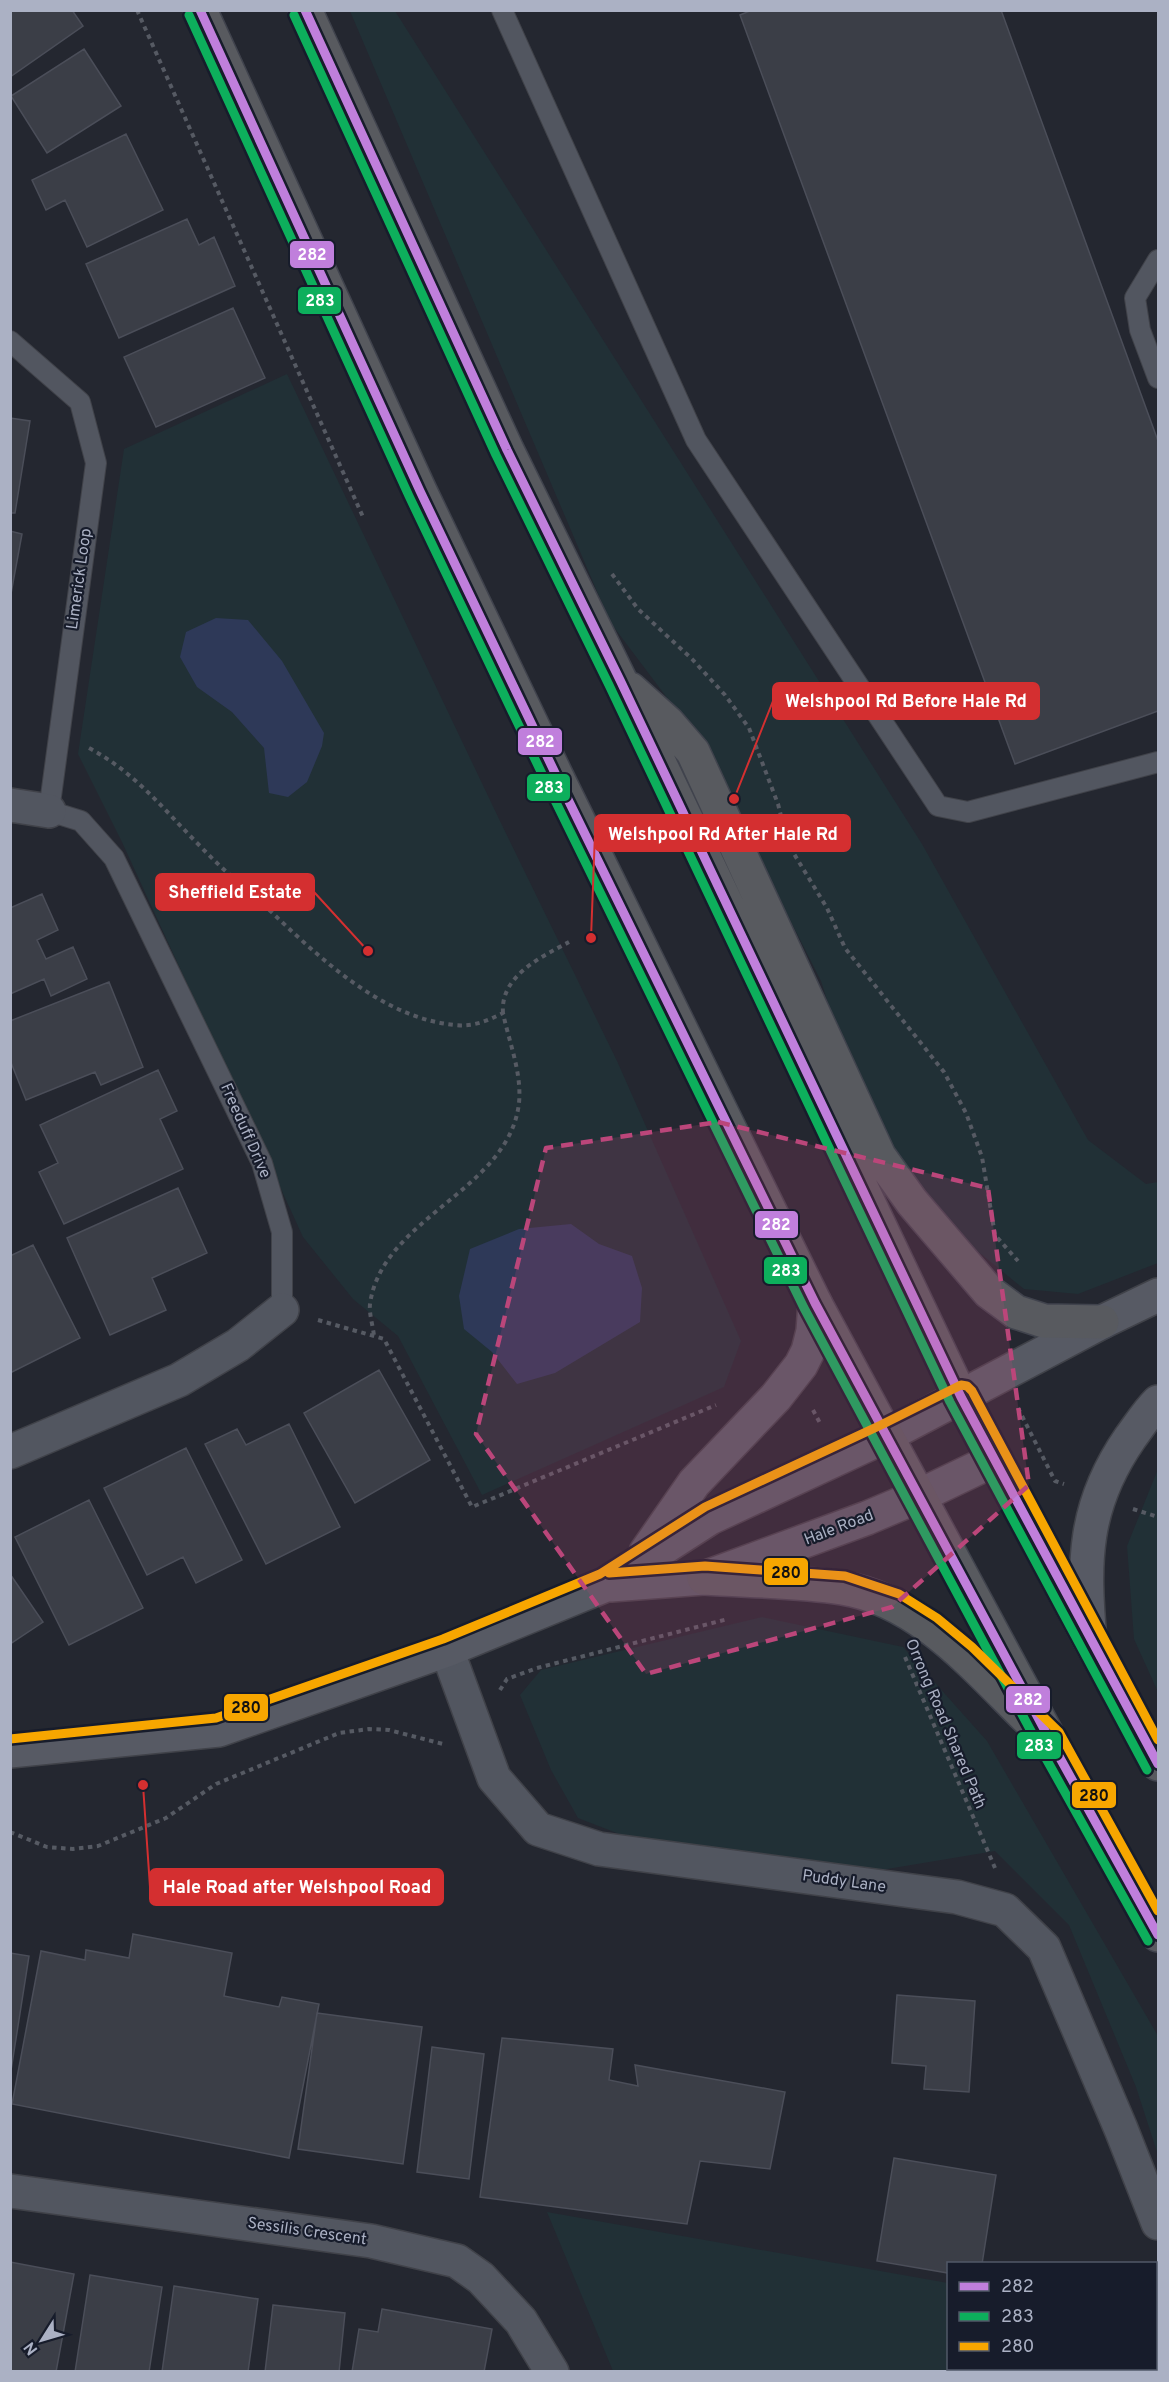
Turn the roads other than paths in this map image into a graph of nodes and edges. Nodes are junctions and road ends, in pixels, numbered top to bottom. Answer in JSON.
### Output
{"nodes":[{"id":1,"x":201,"y":10,"type":"edge"},
{"id":2,"x":305,"y":10,"type":"edge"},
{"id":3,"x":502,"y":10,"type":"edge"},
{"id":4,"x":1158,"y":260,"type":"edge"},
{"id":5,"x":10,"y":341,"type":"edge"},
{"id":6,"x":1158,"y":378,"type":"edge"},
{"id":7,"x":620,"y":680,"type":"junction"},
{"id":8,"x":1158,"y":762,"type":"edge"},
{"id":9,"x":10,"y":805,"type":"edge"},
{"id":10,"x":49,"y":811,"type":"junction"},
{"id":11,"x":1158,"y":1295,"type":"edge"},
{"id":12,"x":815,"y":1303,"type":"junction"},
{"id":13,"x":282,"y":1310,"type":"joint"},
{"id":14,"x":1102,"y":1322,"type":"junction"},
{"id":15,"x":961,"y":1397,"type":"junction"},
{"id":16,"x":1158,"y":1402,"type":"edge"},
{"id":17,"x":886,"y":1436,"type":"junction"},
{"id":18,"x":10,"y":1452,"type":"edge"},
{"id":19,"x":994,"y":1460,"type":"junction"},
{"id":20,"x":919,"y":1496,"type":"junction"},
{"id":21,"x":637,"y":1566,"type":"junction"},
{"id":22,"x":704,"y":1578,"type":"junction"},
{"id":23,"x":606,"y":1585,"type":"junction"},
{"id":24,"x":1090,"y":1640,"type":"junction"},
{"id":25,"x":447,"y":1650,"type":"junction"},
{"id":26,"x":1050,"y":1740,"type":"junction"},
{"id":27,"x":10,"y":1751,"type":"edge"},
{"id":28,"x":1158,"y":1764,"type":"edge"},
{"id":29,"x":1158,"y":1935,"type":"edge"},
{"id":30,"x":10,"y":2191,"type":"edge"},
{"id":31,"x":1158,"y":2223,"type":"edge"},
{"id":32,"x":552,"y":2372,"type":"edge"}],
"edges":[{"from":1,"to":12,"type":"highway"},
{"from":2,"to":7,"type":"highway"},
{"from":3,"to":8,"type":"lane"},
{"from":4,"to":6,"type":"lane"},
{"from":5,"to":10,"type":"lane","name":"Limerick Loop"},
{"from":7,"to":14,"type":"highway"},
{"from":7,"to":15,"type":"highway"},
{"from":9,"to":10,"type":"street"},
{"from":10,"to":13,"type":"lane","name":"Freeduff Drive"},
{"from":11,"to":14,"type":"main road","name":"Hale Road"},
{"from":12,"to":17,"type":"highway"},
{"from":12,"to":21,"type":"main road"},
{"from":13,"to":18,"type":"street"},
{"from":14,"to":15,"type":"main road","name":"Hale Road"},
{"from":15,"to":17,"type":"main road","name":"Hale Road"},
{"from":15,"to":19,"type":"highway"},
{"from":16,"to":24,"type":"main road"},
{"from":17,"to":20,"type":"highway"},
{"from":17,"to":21,"type":"main road","name":"Hale Road"},
{"from":19,"to":20,"type":"main road","name":"Hale Road"},
{"from":19,"to":24,"type":"highway"},
{"from":20,"to":22,"type":"main road","name":"Hale Road"},
{"from":20,"to":26,"type":"highway"},
{"from":21,"to":23,"type":"main road","name":"Hale Road"},
{"from":22,"to":23,"type":"main road","name":"Hale Road"},
{"from":22,"to":26,"type":"highway"},
{"from":23,"to":25,"type":"main road","name":"Hale Road"},
{"from":24,"to":28,"type":"highway"},
{"from":25,"to":27,"type":"main road","name":"Hale Road"},
{"from":25,"to":31,"type":"street","name":"Puddy Lane"},
{"from":26,"to":29,"type":"highway"},
{"from":30,"to":32,"type":"street","name":"Sessilis Crescent"}]}
